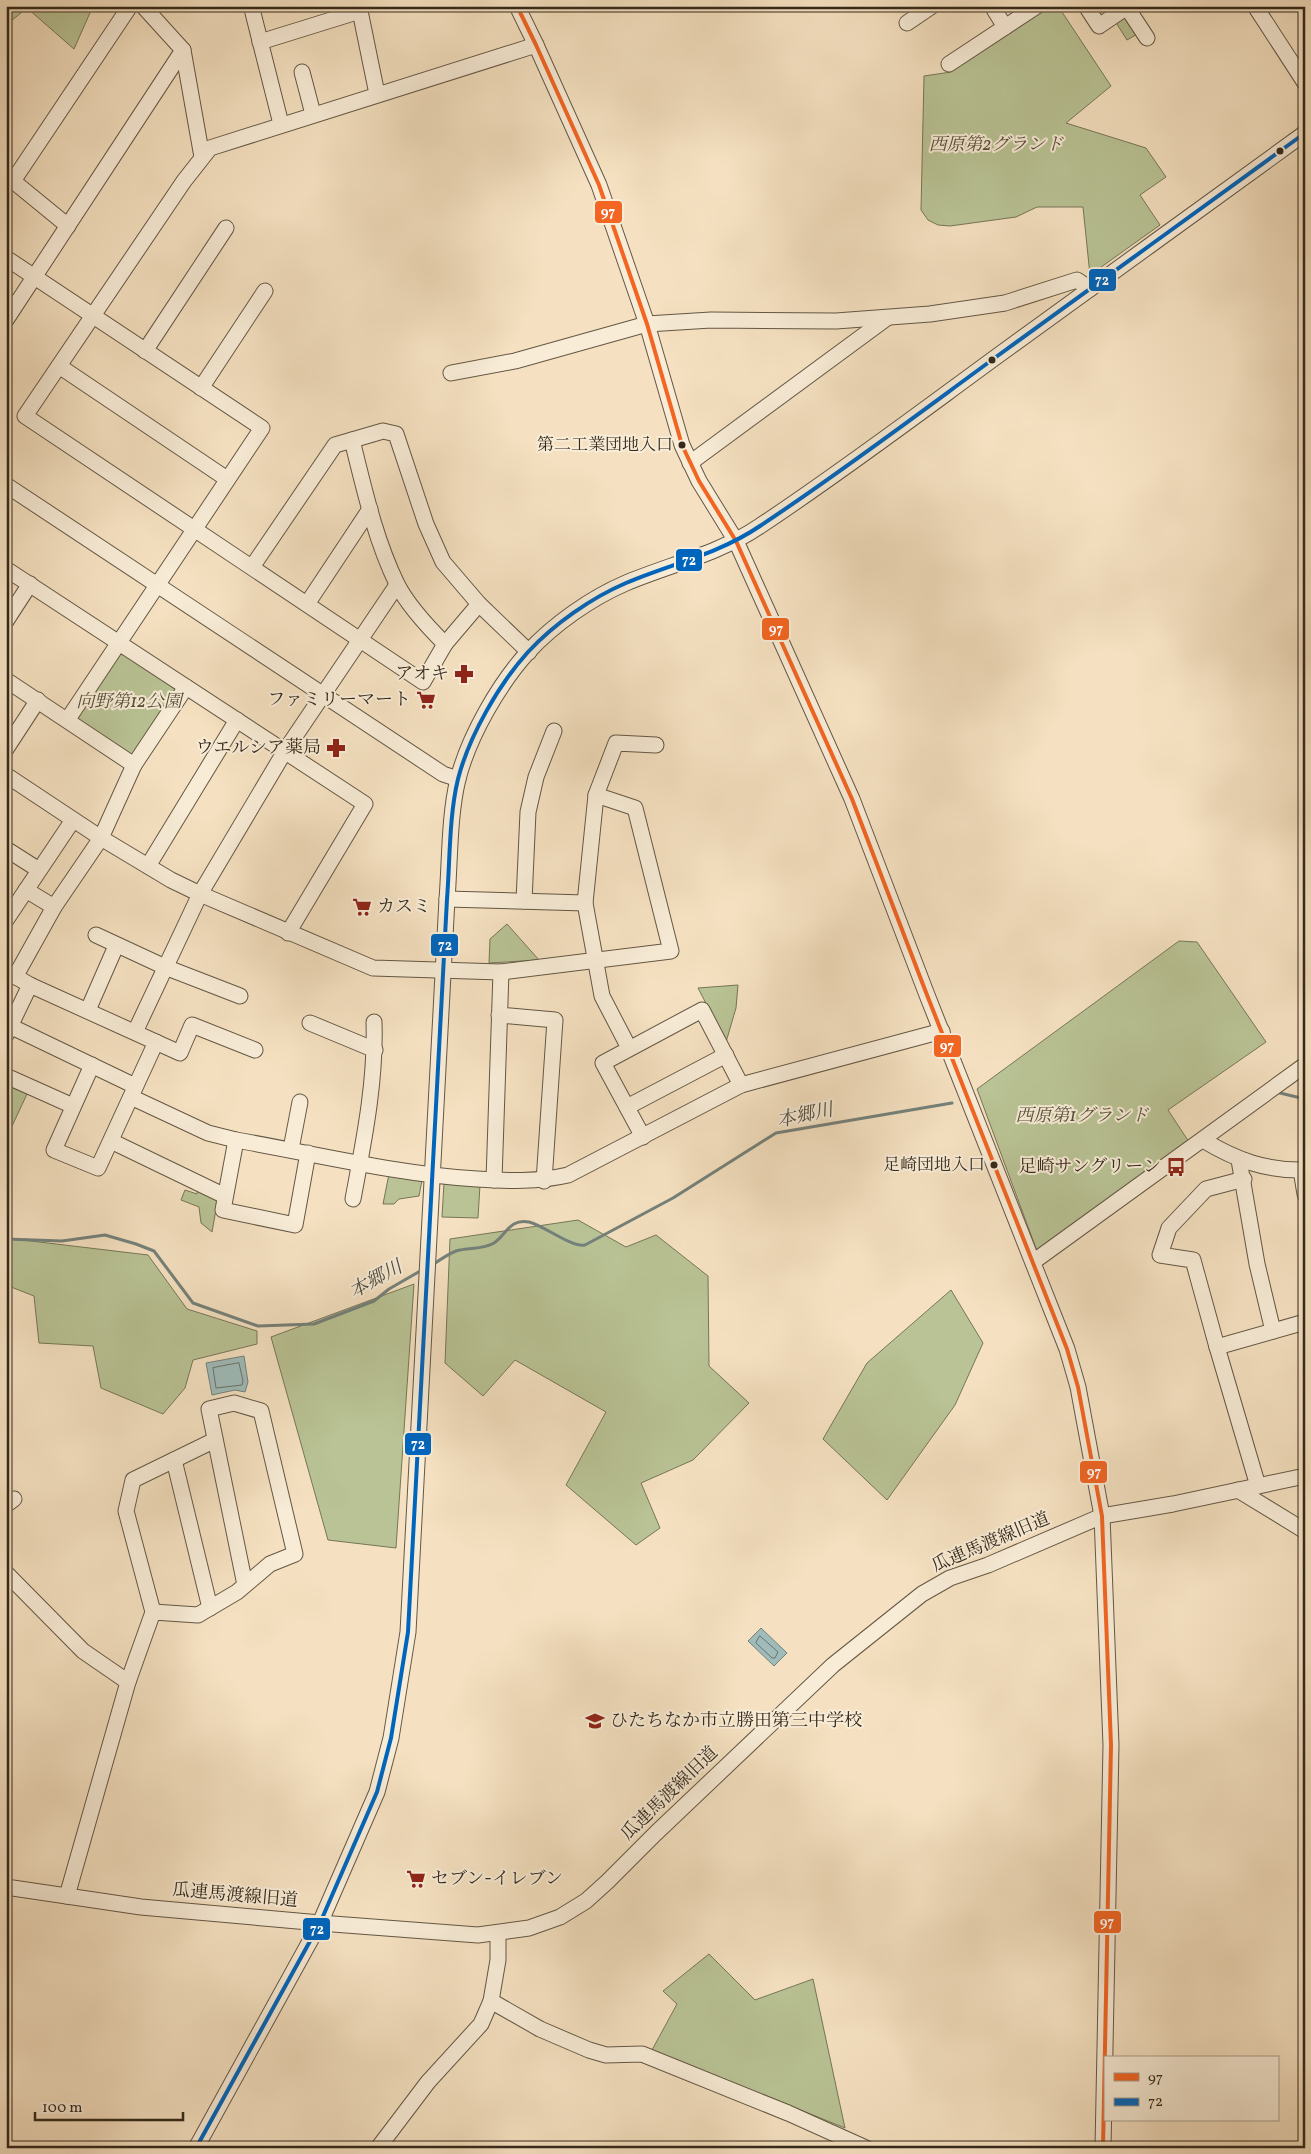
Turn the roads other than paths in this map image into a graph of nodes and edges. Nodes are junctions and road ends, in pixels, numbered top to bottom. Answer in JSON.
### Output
{"nodes":[{"id":1,"x":130,"y":6,"type":"edge"},
{"id":2,"x":143,"y":6,"type":"edge"},
{"id":3,"x":516,"y":6,"type":"edge"},
{"id":4,"x":932,"y":6,"type":"edge"},
{"id":5,"x":992,"y":6,"type":"edge"},
{"id":6,"x":1037,"y":6,"type":"edge"},
{"id":7,"x":1086,"y":6,"type":"edge"},
{"id":8,"x":1254,"y":6,"type":"edge"},
{"id":9,"x":1126,"y":7,"type":"edge"},
{"id":10,"x":359,"y":9,"type":"edge"},
{"id":11,"x":253,"y":13,"type":"dead end"},
{"id":12,"x":907,"y":23,"type":"dead end"},
{"id":13,"x":1005,"y":27,"type":"junction"},
{"id":14,"x":1147,"y":38,"type":"dead end"},
{"id":15,"x":260,"y":42,"type":"junction"},
{"id":16,"x":536,"y":45,"type":"junction"},
{"id":17,"x":183,"y":50,"type":"junction"},
{"id":18,"x":949,"y":64,"type":"dead end"},
{"id":19,"x":302,"y":72,"type":"dead end"},
{"id":20,"x":1305,"y":83,"type":"edge"},
{"id":21,"x":377,"y":94,"type":"junction"},
{"id":22,"x":313,"y":114,"type":"junction"},
{"id":23,"x":281,"y":124,"type":"junction"},
{"id":24,"x":1305,"y":133,"type":"edge"},
{"id":25,"x":202,"y":157,"type":"junction"},
{"id":26,"x":68,"y":226,"type":"junction"},
{"id":27,"x":226,"y":228,"type":"dead end"},
{"id":28,"x":6,"y":258,"type":"edge"},
{"id":29,"x":36,"y":276,"type":"junction"},
{"id":30,"x":1090,"y":289,"type":"junction"},
{"id":31,"x":265,"y":291,"type":"dead end"},
{"id":32,"x":92,"y":316,"type":"junction"},
{"id":33,"x":887,"y":318,"type":"junction"},
{"id":34,"x":6,"y":320,"type":"edge"},
{"id":35,"x":647,"y":324,"type":"junction"},
{"id":36,"x":145,"y":351,"type":"junction"},
{"id":37,"x":59,"y":366,"type":"junction"},
{"id":38,"x":451,"y":373,"type":"dead end"},
{"id":39,"x":201,"y":388,"type":"junction"},
{"id":40,"x":352,"y":440,"type":"junction"},
{"id":41,"x":690,"y":462,"type":"junction"},
{"id":42,"x":227,"y":479,"type":"junction"},
{"id":43,"x":6,"y":485,"type":"edge"},
{"id":44,"x":370,"y":509,"type":"junction"},
{"id":45,"x":194,"y":530,"type":"junction"},
{"id":46,"x":736,"y":541,"type":"junction"},
{"id":47,"x":252,"y":567,"type":"junction"},
{"id":48,"x":6,"y":568,"type":"edge"},
{"id":49,"x":30,"y":584,"type":"junction"},
{"id":50,"x":156,"y":585,"type":"junction"},
{"id":51,"x":397,"y":585,"type":"junction"},
{"id":52,"x":307,"y":604,"type":"junction"},
{"id":53,"x":479,"y":604,"type":"junction"},
{"id":54,"x":6,"y":621,"type":"edge"},
{"id":55,"x":360,"y":640,"type":"junction"},
{"id":56,"x":119,"y":641,"type":"junction"},
{"id":57,"x":445,"y":644,"type":"junction"},
{"id":58,"x":528,"y":652,"type":"junction"},
{"id":59,"x":6,"y":680,"type":"edge"},
{"id":60,"x":186,"y":687,"type":"junction"},
{"id":61,"x":322,"y":696,"type":"junction"},
{"id":62,"x":38,"y":700,"type":"junction"},
{"id":63,"x":68,"y":720,"type":"junction"},
{"id":64,"x":236,"y":720,"type":"junction"},
{"id":65,"x":554,"y":730,"type":"dead end"},
{"id":66,"x":656,"y":745,"type":"dead end"},
{"id":67,"x":6,"y":749,"type":"edge"},
{"id":68,"x":285,"y":751,"type":"junction"},
{"id":69,"x":134,"y":765,"type":"junction"},
{"id":70,"x":6,"y":775,"type":"edge"},
{"id":71,"x":458,"y":779,"type":"junction"},
{"id":72,"x":596,"y":795,"type":"junction"},
{"id":73,"x":73,"y":820,"type":"junction"},
{"id":74,"x":101,"y":838,"type":"junction"},
{"id":75,"x":6,"y":848,"type":"edge"},
{"id":76,"x":148,"y":866,"type":"junction"},
{"id":77,"x":39,"y":870,"type":"junction"},
{"id":78,"x":26,"y":890,"type":"junction"},
{"id":79,"x":200,"y":894,"type":"junction"},
{"id":80,"x":447,"y":899,"type":"junction"},
{"id":81,"x":524,"y":901,"type":"junction"},
{"id":82,"x":585,"y":903,"type":"junction"},
{"id":83,"x":54,"y":907,"type":"junction"},
{"id":84,"x":6,"y":920,"type":"edge"},
{"id":85,"x":288,"y":933,"type":"junction"},
{"id":86,"x":96,"y":935,"type":"dead end"},
{"id":87,"x":116,"y":946,"type":"junction"},
{"id":88,"x":597,"y":960,"type":"junction"},
{"id":89,"x":165,"y":967,"type":"junction"},
{"id":90,"x":444,"y":971,"type":"junction"},
{"id":91,"x":501,"y":972,"type":"junction"},
{"id":92,"x":11,"y":974,"type":"edge"},
{"id":93,"x":30,"y":985,"type":"junction"},
{"id":94,"x":240,"y":996,"type":"dead end"},
{"id":95,"x":88,"y":1010,"type":"junction"},
{"id":96,"x":499,"y":1015,"type":"junction"},
{"id":97,"x":374,"y":1022,"type":"dead end"},
{"id":98,"x":310,"y":1023,"type":"dead end"},
{"id":99,"x":8,"y":1031,"type":"edge"},
{"id":100,"x":942,"y":1031,"type":"junction"},
{"id":101,"x":135,"y":1032,"type":"junction"},
{"id":102,"x":156,"y":1042,"type":"junction"},
{"id":103,"x":629,"y":1048,"type":"junction"},
{"id":104,"x":255,"y":1050,"type":"dead end"},
{"id":105,"x":375,"y":1050,"type":"junction"},
{"id":106,"x":726,"y":1055,"type":"junction"},
{"id":107,"x":92,"y":1065,"type":"junction"},
{"id":108,"x":1305,"y":1065,"type":"edge"},
{"id":109,"x":6,"y":1076,"type":"edge"},
{"id":110,"x":741,"y":1085,"type":"junction"},
{"id":111,"x":133,"y":1092,"type":"junction"},
{"id":112,"x":300,"y":1102,"type":"dead end"},
{"id":113,"x":73,"y":1106,"type":"junction"},
{"id":114,"x":627,"y":1107,"type":"junction"},
{"id":115,"x":643,"y":1137,"type":"junction"},
{"id":116,"x":236,"y":1140,"type":"junction"},
{"id":117,"x":1203,"y":1140,"type":"junction"},
{"id":118,"x":111,"y":1142,"type":"junction"},
{"id":119,"x":291,"y":1149,"type":"junction"},
{"id":120,"x":308,"y":1153,"type":"junction"},
{"id":121,"x":1240,"y":1160,"type":"junction"},
{"id":122,"x":360,"y":1164,"type":"junction"},
{"id":123,"x":1303,"y":1170,"type":"edge"},
{"id":124,"x":432,"y":1176,"type":"junction"},
{"id":125,"x":1244,"y":1179,"type":"junction"},
{"id":126,"x":494,"y":1180,"type":"junction"},
{"id":127,"x":544,"y":1180,"type":"junction"},
{"id":128,"x":1305,"y":1194,"type":"edge"},
{"id":129,"x":225,"y":1196,"type":"junction"},
{"id":130,"x":354,"y":1199,"type":"dead end"},
{"id":131,"x":1032,"y":1262,"type":"junction"},
{"id":132,"x":1305,"y":1322,"type":"edge"},
{"id":133,"x":1273,"y":1331,"type":"junction"},
{"id":134,"x":1216,"y":1347,"type":"junction"},
{"id":135,"x":215,"y":1440,"type":"junction"},
{"id":136,"x":174,"y":1460,"type":"junction"},
{"id":137,"x":1305,"y":1476,"type":"edge"},
{"id":138,"x":1258,"y":1486,"type":"junction"},
{"id":139,"x":1238,"y":1490,"type":"junction"},
{"id":140,"x":1102,"y":1516,"type":"junction"},
{"id":141,"x":1305,"y":1532,"type":"edge"},
{"id":142,"x":6,"y":1573,"type":"edge"},
{"id":143,"x":245,"y":1585,"type":"junction"},
{"id":144,"x":210,"y":1608,"type":"junction"},
{"id":145,"x":153,"y":1612,"type":"junction"},
{"id":146,"x":128,"y":1682,"type":"junction"},
{"id":147,"x":6,"y":1887,"type":"edge"},
{"id":148,"x":66,"y":1896,"type":"junction"},
{"id":149,"x":320,"y":1923,"type":"junction"},
{"id":150,"x":498,"y":1933,"type":"junction"},
{"id":151,"x":491,"y":2001,"type":"junction"},
{"id":152,"x":1105,"y":2056,"type":"edge"},
{"id":153,"x":1104,"y":2098,"type":"edge"},
{"id":154,"x":196,"y":2148,"type":"edge"},
{"id":155,"x":378,"y":2148,"type":"edge"},
{"id":156,"x":866,"y":2148,"type":"edge"},
{"id":157,"x":1103,"y":2148,"type":"edge"}],
"edges":[{"from":1,"to":26,"type":"street"},
{"from":2,"to":17,"type":"street"},
{"from":3,"to":16,"type":"street"},
{"from":4,"to":12,"type":"street"},
{"from":5,"to":13,"type":"street"},
{"from":6,"to":13,"type":"street"},
{"from":7,"to":9,"type":"street"},
{"from":8,"to":20,"type":"street"},
{"from":9,"to":14,"type":"street"},
{"from":10,"to":15,"type":"street"},
{"from":10,"to":21,"type":"street"},
{"from":11,"to":15,"type":"street"},
{"from":13,"to":18,"type":"street"},
{"from":15,"to":23,"type":"street"},
{"from":16,"to":21,"type":"street"},
{"from":16,"to":35,"type":"street"},
{"from":17,"to":25,"type":"street"},
{"from":17,"to":26,"type":"street"},
{"from":19,"to":22,"type":"street"},
{"from":21,"to":22,"type":"street"},
{"from":22,"to":23,"type":"street"},
{"from":23,"to":25,"type":"street"},
{"from":24,"to":30,"type":"street"},
{"from":25,"to":32,"type":"street"},
{"from":26,"to":29,"type":"street"},
{"from":27,"to":36,"type":"street"},
{"from":28,"to":29,"type":"street"},
{"from":29,"to":32,"type":"street"},
{"from":29,"to":34,"type":"street"},
{"from":30,"to":33,"type":"street"},
{"from":30,"to":46,"type":"street"},
{"from":31,"to":39,"type":"street"},
{"from":32,"to":36,"type":"street"},
{"from":32,"to":37,"type":"street"},
{"from":33,"to":35,"type":"street"},
{"from":33,"to":41,"type":"street"},
{"from":35,"to":38,"type":"street"},
{"from":35,"to":41,"type":"street"},
{"from":36,"to":39,"type":"street"},
{"from":37,"to":42,"type":"street"},
{"from":37,"to":45,"type":"street"},
{"from":39,"to":42,"type":"street"},
{"from":40,"to":44,"type":"street"},
{"from":40,"to":47,"type":"street"},
{"from":40,"to":53,"type":"street"},
{"from":41,"to":46,"type":"street"},
{"from":42,"to":45,"type":"street"},
{"from":43,"to":50,"type":"street"},
{"from":44,"to":51,"type":"street"},
{"from":44,"to":52,"type":"street"},
{"from":45,"to":47,"type":"street"},
{"from":45,"to":50,"type":"street"},
{"from":46,"to":58,"type":"street"},
{"from":46,"to":100,"type":"street"},
{"from":47,"to":52,"type":"street"},
{"from":48,"to":49,"type":"street"},
{"from":49,"to":54,"type":"street"},
{"from":49,"to":56,"type":"street"},
{"from":50,"to":56,"type":"street"},
{"from":50,"to":61,"type":"street"},
{"from":51,"to":55,"type":"street"},
{"from":51,"to":57,"type":"street"},
{"from":52,"to":55,"type":"street"},
{"from":53,"to":57,"type":"street"},
{"from":53,"to":58,"type":"street"},
{"from":55,"to":57,"type":"street"},
{"from":55,"to":61,"type":"street"},
{"from":56,"to":60,"type":"street"},
{"from":56,"to":63,"type":"street"},
{"from":58,"to":71,"type":"street"},
{"from":59,"to":62,"type":"street"},
{"from":60,"to":64,"type":"street"},
{"from":60,"to":69,"type":"street"},
{"from":61,"to":68,"type":"street"},
{"from":61,"to":71,"type":"street"},
{"from":62,"to":63,"type":"street"},
{"from":62,"to":67,"type":"street"},
{"from":63,"to":69,"type":"street"},
{"from":64,"to":68,"type":"street"},
{"from":64,"to":76,"type":"street"},
{"from":65,"to":81,"type":"street"},
{"from":66,"to":72,"type":"street"},
{"from":68,"to":79,"type":"street"},
{"from":68,"to":85,"type":"street"},
{"from":69,"to":74,"type":"street"},
{"from":70,"to":73,"type":"street"},
{"from":71,"to":80,"type":"street"},
{"from":72,"to":82,"type":"street"},
{"from":72,"to":88,"type":"street"},
{"from":73,"to":74,"type":"street"},
{"from":73,"to":77,"type":"street"},
{"from":74,"to":76,"type":"street"},
{"from":74,"to":83,"type":"street"},
{"from":75,"to":77,"type":"street"},
{"from":76,"to":79,"type":"street"},
{"from":77,"to":78,"type":"street"},
{"from":78,"to":83,"type":"street"},
{"from":78,"to":84,"type":"street"},
{"from":79,"to":85,"type":"street"},
{"from":79,"to":89,"type":"street"},
{"from":80,"to":81,"type":"street"},
{"from":80,"to":90,"type":"street"},
{"from":81,"to":82,"type":"street"},
{"from":82,"to":88,"type":"street"},
{"from":83,"to":92,"type":"street"},
{"from":85,"to":90,"type":"street"},
{"from":86,"to":87,"type":"street"},
{"from":87,"to":89,"type":"street"},
{"from":87,"to":95,"type":"street"},
{"from":88,"to":91,"type":"street"},
{"from":88,"to":103,"type":"street"},
{"from":89,"to":94,"type":"street"},
{"from":89,"to":101,"type":"street"},
{"from":90,"to":91,"type":"street"},
{"from":90,"to":124,"type":"street"},
{"from":91,"to":96,"type":"street"},
{"from":92,"to":93,"type":"street"},
{"from":93,"to":95,"type":"street"},
{"from":93,"to":99,"type":"street"},
{"from":95,"to":101,"type":"street"},
{"from":96,"to":126,"type":"street"},
{"from":96,"to":127,"type":"street"},
{"from":97,"to":105,"type":"street"},
{"from":98,"to":105,"type":"street"},
{"from":99,"to":107,"type":"street"},
{"from":100,"to":110,"type":"street"},
{"from":100,"to":131,"type":"street"},
{"from":101,"to":102,"type":"street"},
{"from":102,"to":104,"type":"street"},
{"from":102,"to":111,"type":"street"},
{"from":103,"to":106,"type":"street"},
{"from":103,"to":114,"type":"street"},
{"from":105,"to":122,"type":"street"},
{"from":106,"to":110,"type":"street"},
{"from":106,"to":114,"type":"street"},
{"from":107,"to":111,"type":"street"},
{"from":107,"to":113,"type":"street"},
{"from":108,"to":117,"type":"street"},
{"from":109,"to":113,"type":"street"},
{"from":110,"to":115,"type":"street"},
{"from":111,"to":116,"type":"street"},
{"from":111,"to":118,"type":"street"},
{"from":112,"to":119,"type":"street"},
{"from":113,"to":118,"type":"street"},
{"from":114,"to":115,"type":"street"},
{"from":115,"to":127,"type":"street"},
{"from":116,"to":119,"type":"street"},
{"from":116,"to":129,"type":"street"},
{"from":117,"to":121,"type":"street"},
{"from":117,"to":131,"type":"street"},
{"from":118,"to":129,"type":"street"},
{"from":119,"to":120,"type":"street"},
{"from":120,"to":122,"type":"street"},
{"from":120,"to":129,"type":"street"},
{"from":121,"to":123,"type":"street"},
{"from":121,"to":125,"type":"street"},
{"from":122,"to":124,"type":"street"},
{"from":122,"to":130,"type":"street"},
{"from":123,"to":128,"type":"street"},
{"from":124,"to":126,"type":"street"},
{"from":124,"to":149,"type":"street"},
{"from":125,"to":133,"type":"street"},
{"from":125,"to":134,"type":"street"},
{"from":126,"to":127,"type":"street"},
{"from":131,"to":140,"type":"street"},
{"from":132,"to":133,"type":"street"},
{"from":133,"to":134,"type":"street"},
{"from":134,"to":138,"type":"street"},
{"from":135,"to":136,"type":"street"},
{"from":135,"to":143,"type":"street"},
{"from":135,"to":143,"type":"street"},
{"from":136,"to":144,"type":"street"},
{"from":136,"to":145,"type":"street"},
{"from":137,"to":138,"type":"street","name":"瓜連馬渡線旧道"},
{"from":138,"to":139,"type":"street","name":"瓜連馬渡線旧道"},
{"from":139,"to":140,"type":"street","name":"瓜連馬渡線旧道"},
{"from":139,"to":141,"type":"street"},
{"from":140,"to":150,"type":"street","name":"瓜連馬渡線旧道"},
{"from":140,"to":152,"type":"street"},
{"from":142,"to":146,"type":"street"},
{"from":143,"to":144,"type":"street"},
{"from":144,"to":145,"type":"street"},
{"from":145,"to":146,"type":"street"},
{"from":146,"to":148,"type":"street"},
{"from":147,"to":148,"type":"street","name":"瓜連馬渡線旧道"},
{"from":148,"to":149,"type":"street","name":"瓜連馬渡線旧道"},
{"from":149,"to":150,"type":"street","name":"瓜連馬渡線旧道"},
{"from":149,"to":154,"type":"street"},
{"from":150,"to":151,"type":"street"},
{"from":151,"to":155,"type":"street"},
{"from":151,"to":156,"type":"street"},
{"from":153,"to":157,"type":"street"}]}
